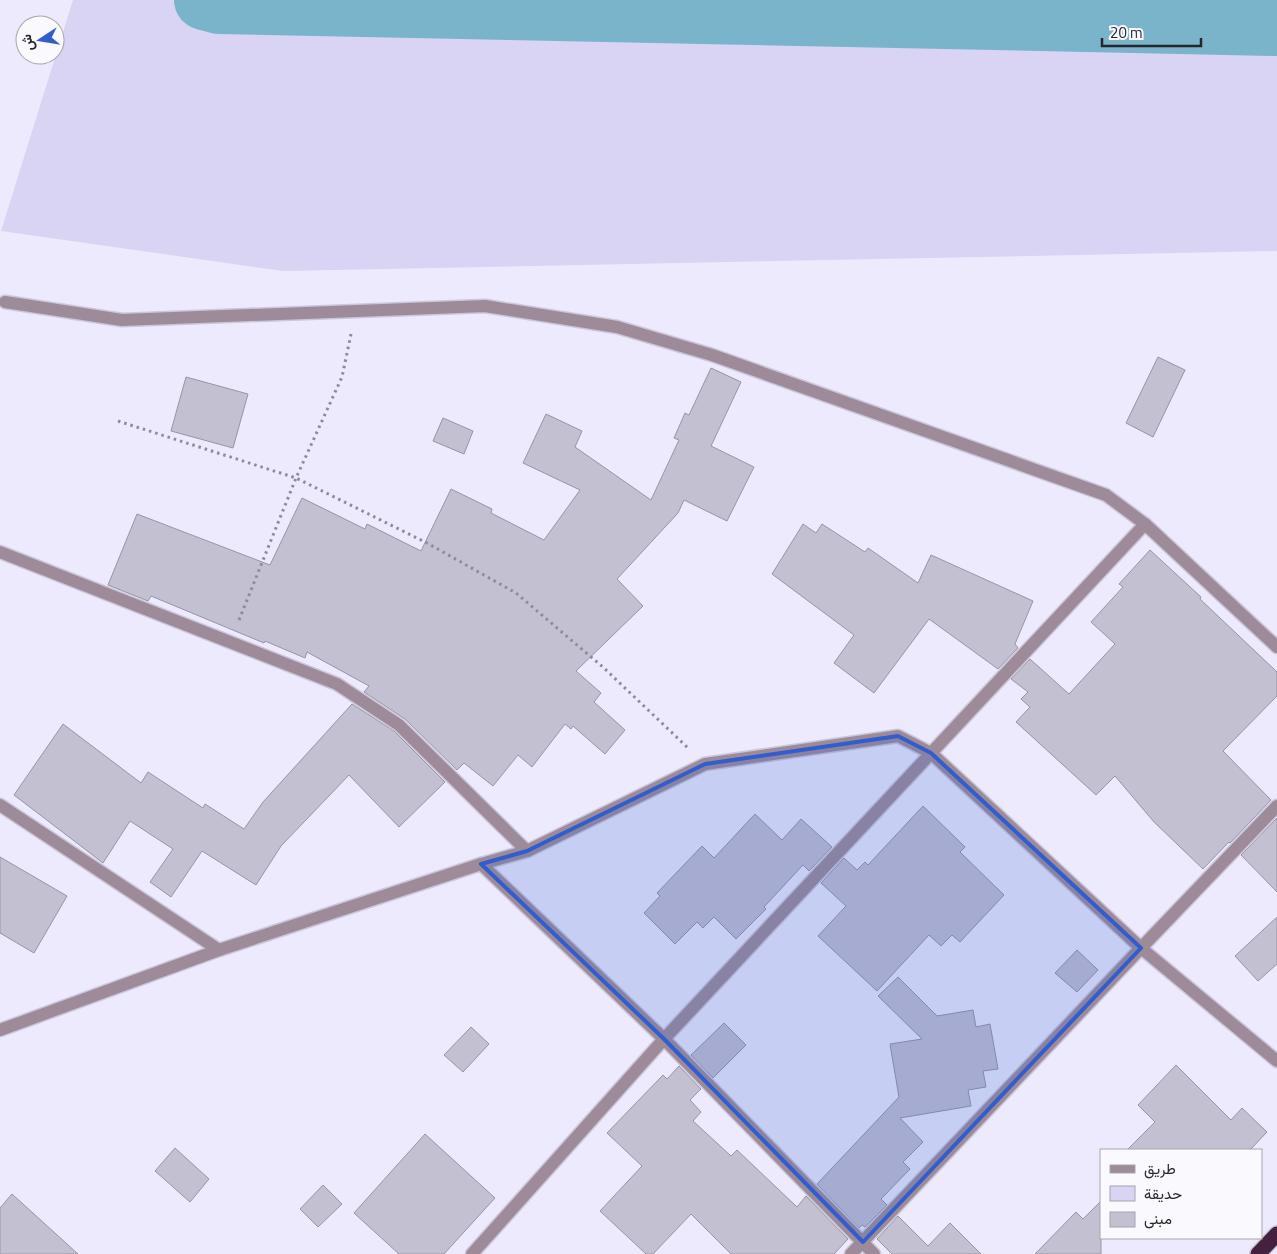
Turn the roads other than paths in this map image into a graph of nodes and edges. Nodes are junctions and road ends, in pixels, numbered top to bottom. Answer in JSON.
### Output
{"nodes":[{"id":1,"x":5,"y":302,"type":"dead end"},
{"id":2,"x":1145,"y":524,"type":"junction"},
{"id":3,"x":0,"y":552,"type":"edge"},
{"id":4,"x":1277,"y":647,"type":"edge"},
{"id":5,"x":931,"y":753,"type":"junction"},
{"id":6,"x":0,"y":805,"type":"edge"},
{"id":7,"x":1277,"y":806,"type":"edge"},
{"id":8,"x":527,"y":852,"type":"junction"},
{"id":9,"x":481,"y":864,"type":"junction"},
{"id":10,"x":1141,"y":948,"type":"junction"},
{"id":11,"x":220,"y":950,"type":"junction"},
{"id":12,"x":0,"y":1030,"type":"edge"},
{"id":13,"x":664,"y":1039,"type":"junction"},
{"id":14,"x":1277,"y":1061,"type":"edge"},
{"id":15,"x":1277,"y":1234,"type":"edge"},
{"id":16,"x":863,"y":1242,"type":"junction"},
{"id":17,"x":472,"y":1254,"type":"edge"},
{"id":18,"x":851,"y":1254,"type":"edge"},
{"id":19,"x":874,"y":1254,"type":"edge"},
{"id":20,"x":1258,"y":1254,"type":"edge"}],
"edges":[{"from":1,"to":2,"type":"street"},
{"from":2,"to":4,"type":"street"},
{"from":2,"to":5,"type":"street"},
{"from":3,"to":8,"type":"street"},
{"from":5,"to":8,"type":"street"},
{"from":5,"to":10,"type":"street"},
{"from":5,"to":13,"type":"street"},
{"from":6,"to":11,"type":"street"},
{"from":7,"to":10,"type":"street"},
{"from":8,"to":9,"type":"street"},
{"from":9,"to":11,"type":"street"},
{"from":9,"to":13,"type":"street"},
{"from":10,"to":14,"type":"street"},
{"from":10,"to":16,"type":"street"},
{"from":11,"to":12,"type":"street"},
{"from":13,"to":16,"type":"street"},
{"from":13,"to":17,"type":"street"},
{"from":15,"to":20,"type":"highway"},
{"from":16,"to":18,"type":"street"},
{"from":16,"to":19,"type":"street"}]}
